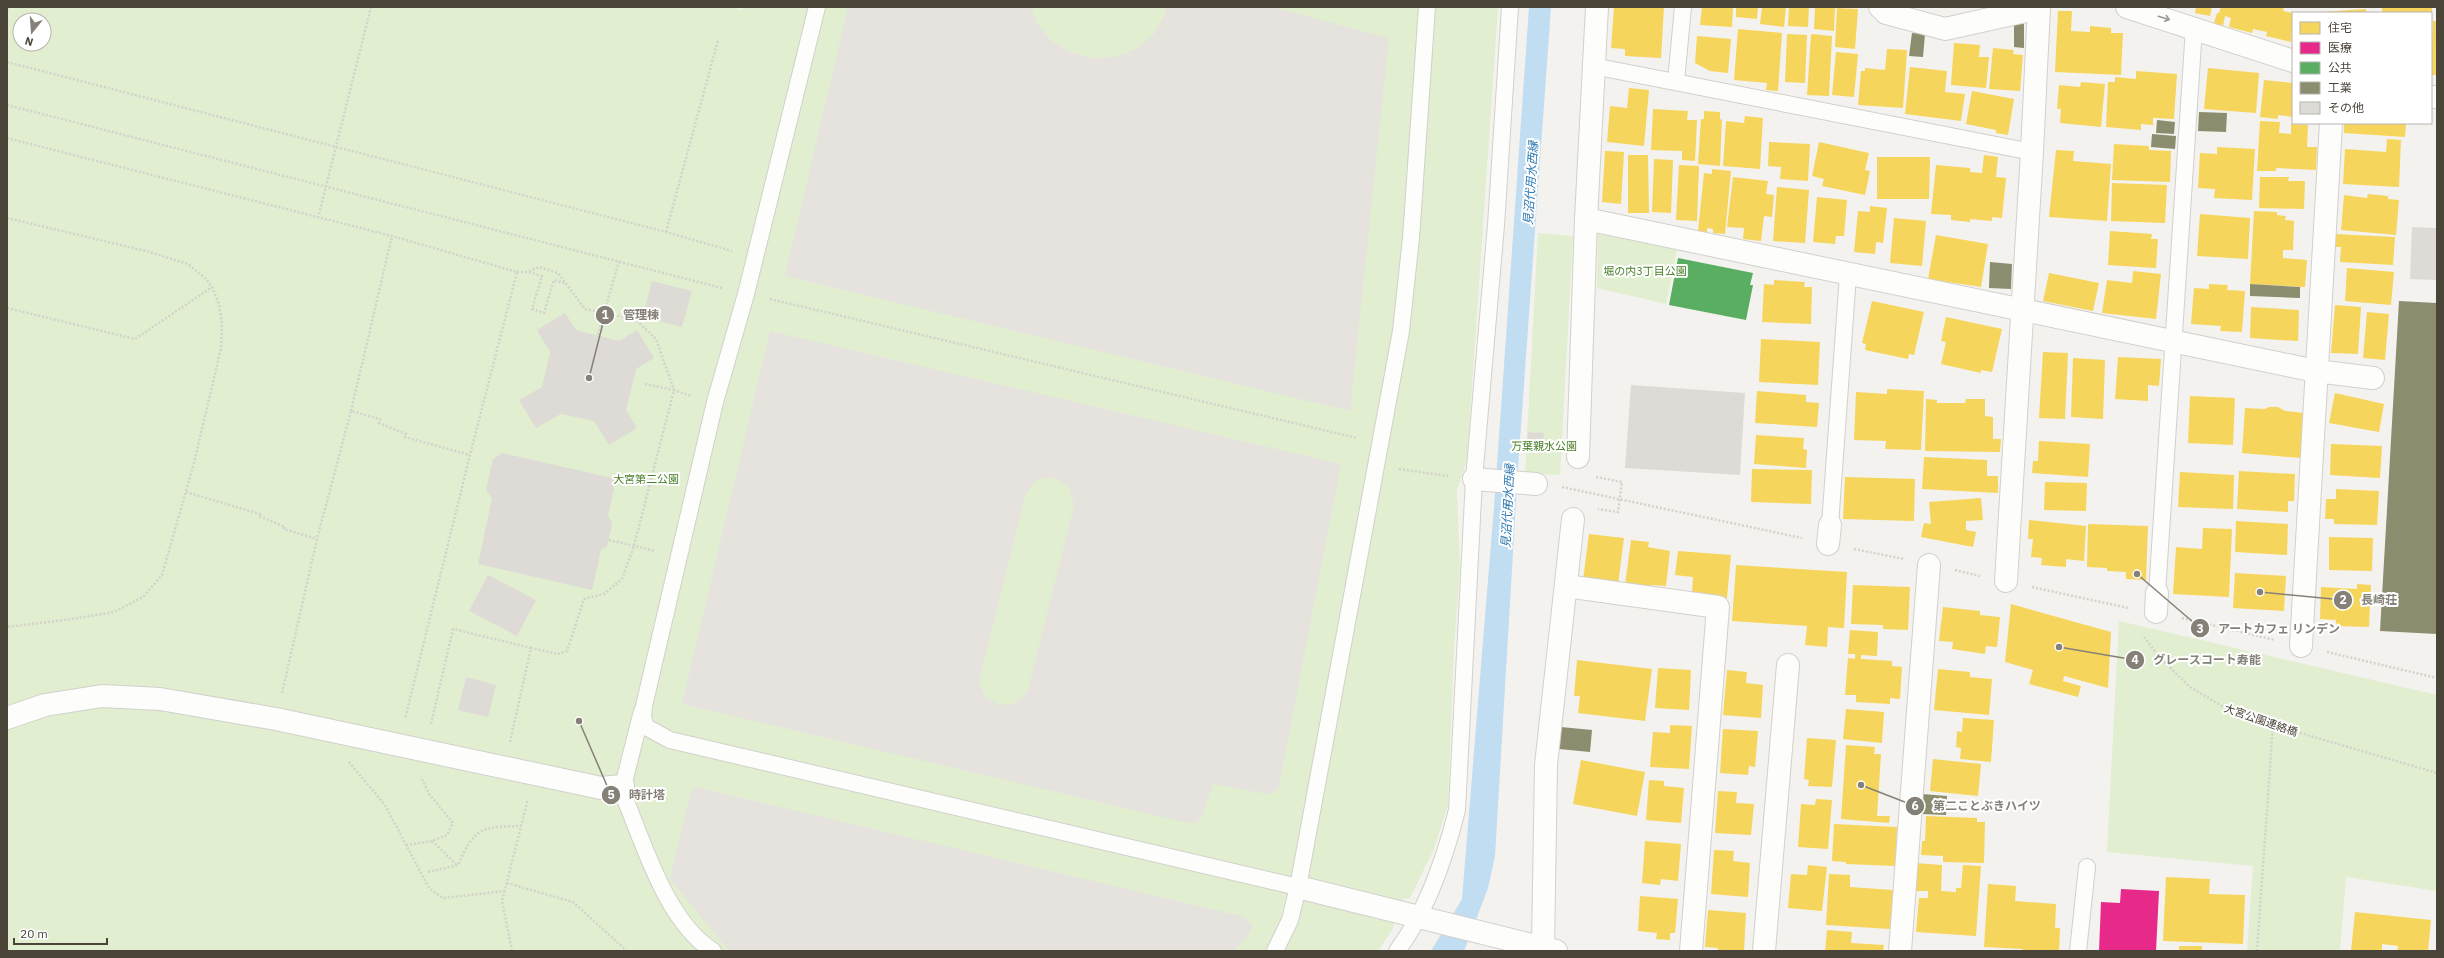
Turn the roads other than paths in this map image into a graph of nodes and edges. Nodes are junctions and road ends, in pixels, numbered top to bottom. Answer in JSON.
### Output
{"nodes":[{"id":1,"x":817,"y":7,"type":"edge"},
{"id":2,"x":1427,"y":7,"type":"edge"},
{"id":3,"x":1510,"y":7,"type":"edge"},
{"id":4,"x":1597,"y":7,"type":"edge"},
{"id":5,"x":1683,"y":7,"type":"edge"},
{"id":6,"x":1880,"y":7,"type":"edge"},
{"id":7,"x":2127,"y":7,"type":"edge"},
{"id":8,"x":2039,"y":8,"type":"edge"},
{"id":9,"x":2194,"y":28,"type":"junction"},
{"id":10,"x":2292,"y":61,"type":"edge"},
{"id":11,"x":1593,"y":66,"type":"junction"},
{"id":12,"x":1676,"y":81,"type":"junction"},
{"id":13,"x":2331,"y":124,"type":"edge"},
{"id":14,"x":2032,"y":152,"type":"junction"},
{"id":15,"x":1586,"y":219,"type":"junction"},
{"id":16,"x":1848,"y":275,"type":"junction"},
{"id":17,"x":2021,"y":309,"type":"junction"},
{"id":18,"x":2174,"y":341,"type":"junction"},
{"id":19,"x":2316,"y":371,"type":"junction"},
{"id":20,"x":2373,"y":378,"type":"dead end"},
{"id":21,"x":1578,"y":457,"type":"road end"},
{"id":22,"x":1478,"y":480,"type":"junction"},
{"id":23,"x":1536,"y":484,"type":"dead end"},
{"id":24,"x":1573,"y":519,"type":"dead end"},
{"id":25,"x":1829,"y":534,"type":"dead end"},
{"id":26,"x":2007,"y":573,"type":"dead end"},
{"id":27,"x":1928,"y":574,"type":"dead end"},
{"id":28,"x":1566,"y":586,"type":"junction"},
{"id":29,"x":2156,"y":602,"type":"dead end"},
{"id":30,"x":2301,"y":646,"type":"dead end"},
{"id":31,"x":1788,"y":665,"type":"dead end"},
{"id":32,"x":644,"y":706,"type":"junction"},
{"id":33,"x":7,"y":718,"type":"edge"},
{"id":34,"x":623,"y":786,"type":"junction"},
{"id":35,"x":2086,"y":867,"type":"dead end"},
{"id":36,"x":1298,"y":887,"type":"junction"},
{"id":37,"x":1427,"y":919,"type":"junction"},
{"id":38,"x":1510,"y":943,"type":"edge"},
{"id":39,"x":1550,"y":949,"type":"edge"},
{"id":40,"x":713,"y":951,"type":"edge"},
{"id":41,"x":1275,"y":951,"type":"edge"},
{"id":42,"x":1397,"y":951,"type":"edge"},
{"id":43,"x":1691,"y":951,"type":"edge"},
{"id":44,"x":1764,"y":951,"type":"edge"},
{"id":45,"x":1900,"y":951,"type":"edge"},
{"id":46,"x":2078,"y":951,"type":"edge"}],
"edges":[{"from":1,"to":32,"type":"lane"},
{"from":2,"to":36,"type":"lane"},
{"from":3,"to":22,"type":"lane"},
{"from":4,"to":11,"type":"street"},
{"from":5,"to":12,"type":"lane"},
{"from":6,"to":8,"type":"street"},
{"from":7,"to":9,"type":"street","one_way":true},
{"from":8,"to":14,"type":"street"},
{"from":9,"to":10,"type":"street"},
{"from":9,"to":18,"type":"lane"},
{"from":11,"to":12,"type":"lane"},
{"from":11,"to":15,"type":"street"},
{"from":12,"to":14,"type":"lane"},
{"from":13,"to":19,"type":"street"},
{"from":14,"to":17,"type":"street"},
{"from":15,"to":16,"type":"street"},
{"from":15,"to":21,"type":"street"},
{"from":16,"to":17,"type":"street"},
{"from":16,"to":25,"type":"lane"},
{"from":17,"to":18,"type":"street"},
{"from":17,"to":26,"type":"street"},
{"from":18,"to":19,"type":"street"},
{"from":18,"to":29,"type":"lane"},
{"from":19,"to":20,"type":"street"},
{"from":19,"to":30,"type":"street"},
{"from":22,"to":23,"type":"street"},
{"from":22,"to":37,"type":"lane"},
{"from":24,"to":28,"type":"street"},
{"from":27,"to":45,"type":"street"},
{"from":28,"to":39,"type":"street"},
{"from":28,"to":43,"type":"street"},
{"from":31,"to":44,"type":"street"},
{"from":32,"to":34,"type":"lane"},
{"from":32,"to":36,"type":"lane"},
{"from":33,"to":34,"type":"street"},
{"from":34,"to":40,"type":"lane"},
{"from":35,"to":46,"type":"lane"},
{"from":36,"to":37,"type":"street"},
{"from":36,"to":41,"type":"lane"},
{"from":37,"to":38,"type":"street"},
{"from":37,"to":42,"type":"lane"},
{"from":38,"to":39,"type":"street"}]}
